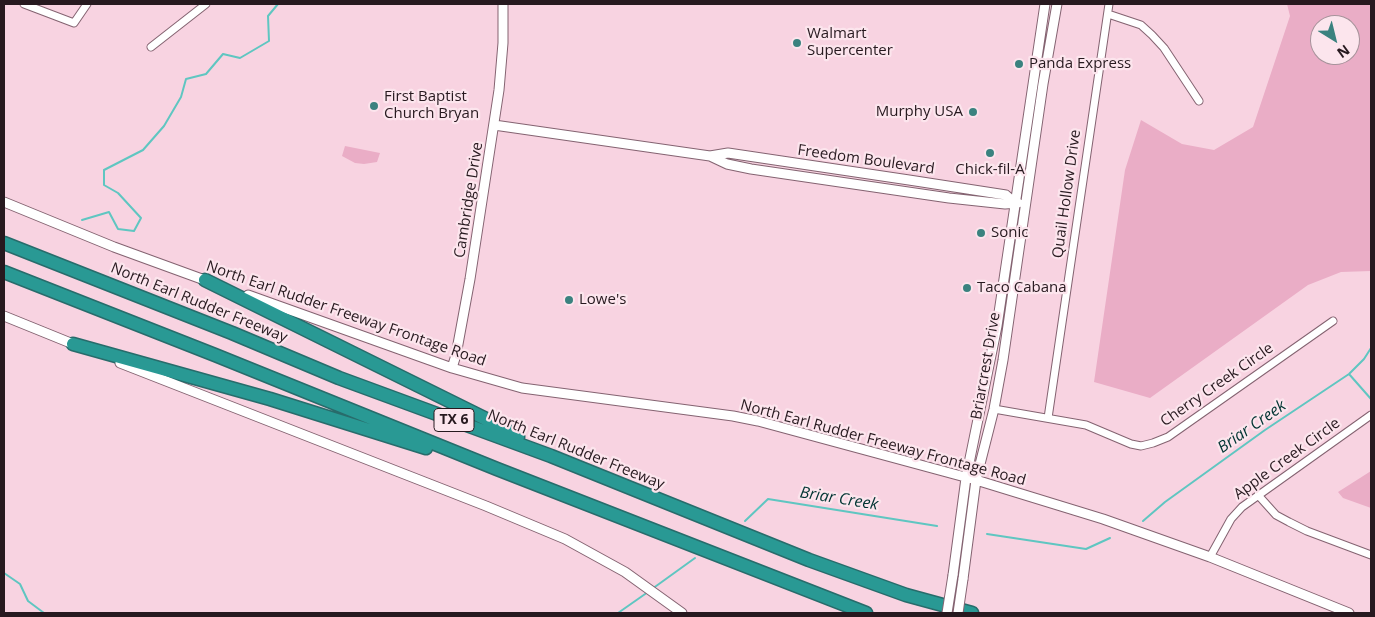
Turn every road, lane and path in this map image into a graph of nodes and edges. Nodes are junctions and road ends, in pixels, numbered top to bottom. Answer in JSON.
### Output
{"nodes":[{"id":1,"x":24,"y":4,"type":"edge"},
{"id":2,"x":87,"y":4,"type":"edge"},
{"id":3,"x":206,"y":4,"type":"edge"},
{"id":4,"x":503,"y":4,"type":"edge"},
{"id":5,"x":1046,"y":4,"type":"edge"},
{"id":6,"x":1057,"y":4,"type":"edge"},
{"id":7,"x":1109,"y":4,"type":"edge"},
{"id":8,"x":1108,"y":14,"type":"junction"},
{"id":9,"x":151,"y":47,"type":"dead end"},
{"id":10,"x":1199,"y":101,"type":"dead end"},
{"id":11,"x":494,"y":125,"type":"junction"},
{"id":12,"x":710,"y":156,"type":"junction"},
{"id":13,"x":796,"y":163,"type":"junction"},
{"id":14,"x":857,"y":172,"type":"junction"},
{"id":15,"x":794,"y":175,"type":"junction"},
{"id":16,"x":909,"y":180,"type":"junction"},
{"id":17,"x":855,"y":184,"type":"junction"},
{"id":18,"x":908,"y":192,"type":"junction"},
{"id":19,"x":4,"y":202,"type":"edge"},
{"id":20,"x":1015,"y":203,"type":"junction"},
{"id":21,"x":1026,"y":204,"type":"junction"},
{"id":22,"x":4,"y":243,"type":"edge"},
{"id":23,"x":4,"y":272,"type":"edge"},
{"id":24,"x":204,"y":280,"type":"junction"},
{"id":25,"x":4,"y":316,"type":"edge"},
{"id":26,"x":1333,"y":321,"type":"dead end"},
{"id":27,"x":73,"y":344,"type":"junction"},
{"id":28,"x":452,"y":368,"type":"junction"},
{"id":29,"x":994,"y":409,"type":"junction"},
{"id":30,"x":1371,"y":415,"type":"edge"},
{"id":31,"x":1048,"y":418,"type":"junction"},
{"id":32,"x":551,"y":456,"type":"junction"},
{"id":33,"x":497,"y":469,"type":"junction"},
{"id":34,"x":966,"y":478,"type":"junction"},
{"id":35,"x":976,"y":480,"type":"junction"},
{"id":36,"x":1258,"y":495,"type":"junction"},
{"id":37,"x":1371,"y":555,"type":"edge"},
{"id":38,"x":1210,"y":557,"type":"junction"},
{"id":39,"x":682,"y":613,"type":"edge"},
{"id":40,"x":866,"y":613,"type":"edge"},
{"id":41,"x":947,"y":613,"type":"edge"},
{"id":42,"x":958,"y":613,"type":"edge"},
{"id":43,"x":972,"y":613,"type":"edge"},
{"id":44,"x":1349,"y":613,"type":"edge"}],
"edges":[{"from":1,"to":2,"type":"street"},
{"from":3,"to":9,"type":"street"},
{"from":4,"to":11,"type":"main road","name":"Cambridge Drive"},
{"from":5,"to":20,"type":"main road","name":"Briarcrest Drive"},
{"from":6,"to":21,"type":"main road","name":"Briarcrest Drive"},
{"from":7,"to":8,"type":"street","name":"Quail Hollow Drive"},
{"from":8,"to":10,"type":"street"},
{"from":8,"to":31,"type":"street","name":"Quail Hollow Drive"},
{"from":11,"to":12,"type":"main road","name":"Freedom Boulevard"},
{"from":11,"to":28,"type":"main road","name":"Cambridge Drive"},
{"from":12,"to":13,"type":"main road","name":"Freedom Boulevard"},
{"from":12,"to":15,"type":"main road","name":"Freedom Boulevard"},
{"from":13,"to":14,"type":"main road","name":"Freedom Boulevard"},
{"from":13,"to":15,"type":"main road"},
{"from":14,"to":16,"type":"main road","name":"Freedom Boulevard"},
{"from":14,"to":17,"type":"main road"},
{"from":15,"to":17,"type":"main road","name":"Freedom Boulevard"},
{"from":16,"to":18,"type":"main road"},
{"from":16,"to":20,"type":"main road","name":"Freedom Boulevard"},
{"from":17,"to":18,"type":"main road","name":"Freedom Boulevard"},
{"from":18,"to":20,"type":"main road","name":"Freedom Boulevard"},
{"from":19,"to":24,"type":"main road","name":"North Earl Rudder Freeway Frontage Road"},
{"from":20,"to":21,"type":"main road","name":"Freedom Boulevard"},
{"from":20,"to":34,"type":"main road","name":"Briarcrest Drive"},
{"from":21,"to":29,"type":"main road","name":"Briarcrest Drive"},
{"from":22,"to":32,"type":"highway","name":"North Earl Rudder Freeway","number":"TX 6"},
{"from":23,"to":33,"type":"highway","number":"TX 6"},
{"from":24,"to":28,"type":"main road","name":"North Earl Rudder Freeway Frontage Road"},
{"from":24,"to":32,"type":"highway"},
{"from":25,"to":27,"type":"main road"},
{"from":26,"to":31,"type":"street","name":"Cherry Creek Circle"},
{"from":27,"to":33,"type":"highway"},
{"from":27,"to":39,"type":"main road"},
{"from":28,"to":34,"type":"main road","name":"North Earl Rudder Freeway Frontage Road"},
{"from":29,"to":31,"type":"street","name":"Cherry Creek Circle"},
{"from":29,"to":35,"type":"main road","name":"Briarcrest Drive"},
{"from":30,"to":36,"type":"street","name":"Apple Creek Circle"},
{"from":32,"to":43,"type":"highway","name":"North Earl Rudder Freeway","number":"TX 6"},
{"from":33,"to":40,"type":"highway","number":"TX 6"},
{"from":34,"to":35,"type":"main road","name":"North Earl Rudder Freeway Frontage Road"},
{"from":34,"to":41,"type":"main road","name":"Briarcrest Drive","bridge":true},
{"from":35,"to":38,"type":"main road","name":"North Earl Rudder Freeway Frontage Road"},
{"from":35,"to":42,"type":"main road","name":"Briarcrest Drive","bridge":true},
{"from":36,"to":37,"type":"street"},
{"from":36,"to":38,"type":"street","name":"Apple Creek Circle"},
{"from":38,"to":44,"type":"main road","name":"North Earl Rudder Freeway Frontage Road"}]}
